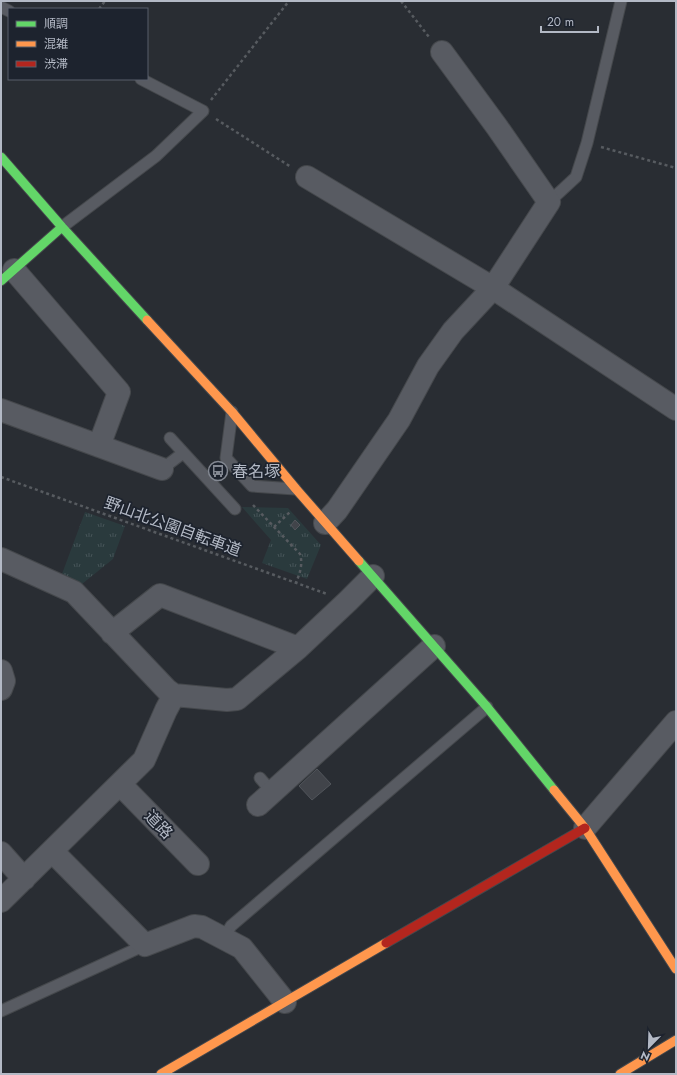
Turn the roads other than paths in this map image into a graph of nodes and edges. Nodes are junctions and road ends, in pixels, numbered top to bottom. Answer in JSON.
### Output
{"nodes":[{"id":1,"x":621,"y":1,"type":"edge"},
{"id":2,"x":442,"y":52,"type":"road end"},
{"id":3,"x":143,"y":80,"type":"edge"},
{"id":4,"x":1,"y":157,"type":"edge"},
{"id":5,"x":307,"y":177,"type":"road end"},
{"id":6,"x":549,"y":202,"type":"junction"},
{"id":7,"x":62,"y":227,"type":"junction"},
{"id":8,"x":7,"y":276,"type":"edge"},
{"id":9,"x":493,"y":288,"type":"junction"},
{"id":10,"x":676,"y":409,"type":"edge"},
{"id":11,"x":1,"y":410,"type":"edge"},
{"id":12,"x":232,"y":412,"type":"junction"},
{"id":13,"x":170,"y":438,"type":"dead end"},
{"id":14,"x":99,"y":446,"type":"junction"},
{"id":15,"x":183,"y":453,"type":"junction"},
{"id":16,"x":162,"y":469,"type":"joint"},
{"id":17,"x":296,"y":489,"type":"junction"},
{"id":18,"x":235,"y":509,"type":"dead end"},
{"id":19,"x":325,"y":523,"type":"junction"},
{"id":20,"x":1,"y":559,"type":"edge"},
{"id":21,"x":373,"y":576,"type":"junction"},
{"id":22,"x":112,"y":633,"type":"junction"},
{"id":23,"x":434,"y":646,"type":"junction"},
{"id":24,"x":298,"y":648,"type":"junction"},
{"id":25,"x":1,"y":671,"type":"edge"},
{"id":26,"x":1,"y":689,"type":"edge"},
{"id":27,"x":174,"y":695,"type":"junction"},
{"id":28,"x":487,"y":706,"type":"junction"},
{"id":29,"x":676,"y":722,"type":"edge"},
{"id":30,"x":120,"y":784,"type":"junction"},
{"id":31,"x":263,"y":791,"type":"dead end"},
{"id":32,"x":585,"y":828,"type":"junction"},
{"id":33,"x":52,"y":851,"type":"junction"},
{"id":34,"x":1,"y":853,"type":"edge"},
{"id":35,"x":198,"y":864,"type":"dead end"},
{"id":36,"x":24,"y":879,"type":"junction"},
{"id":37,"x":1,"y":901,"type":"edge"},
{"id":38,"x":224,"y":938,"type":"junction"},
{"id":39,"x":145,"y":945,"type":"junction"},
{"id":40,"x":676,"y":969,"type":"edge"},
{"id":41,"x":285,"y":1002,"type":"junction"},
{"id":42,"x":1,"y":1012,"type":"edge"},
{"id":43,"x":676,"y":1040,"type":"edge"},
{"id":44,"x":161,"y":1074,"type":"edge"},
{"id":45,"x":620,"y":1074,"type":"edge"}],
"edges":[{"from":1,"to":6,"type":"lane"},
{"from":2,"to":6,"type":"street"},
{"from":3,"to":7,"type":"lane"},
{"from":4,"to":7,"type":"street"},
{"from":5,"to":9,"type":"street"},
{"from":6,"to":9,"type":"street"},
{"from":7,"to":8,"type":"street"},
{"from":7,"to":12,"type":"street"},
{"from":8,"to":14,"type":"street"},
{"from":9,"to":10,"type":"street"},
{"from":9,"to":19,"type":"street"},
{"from":11,"to":14,"type":"street"},
{"from":12,"to":17,"type":"street"},
{"from":12,"to":17,"type":"lane"},
{"from":13,"to":15,"type":"lane"},
{"from":14,"to":16,"type":"street"},
{"from":15,"to":16,"type":"lane"},
{"from":15,"to":18,"type":"lane"},
{"from":17,"to":19,"type":"street"},
{"from":19,"to":21,"type":"street"},
{"from":20,"to":22,"type":"street"},
{"from":21,"to":23,"type":"street"},
{"from":21,"to":24,"type":"street"},
{"from":22,"to":24,"type":"street"},
{"from":22,"to":27,"type":"street"},
{"from":23,"to":28,"type":"street"},
{"from":23,"to":31,"type":"street"},
{"from":24,"to":27,"type":"street"},
{"from":25,"to":26,"type":"street"},
{"from":27,"to":30,"type":"street"},
{"from":28,"to":32,"type":"street"},
{"from":28,"to":38,"type":"lane"},
{"from":29,"to":32,"type":"street"},
{"from":30,"to":33,"type":"street"},
{"from":30,"to":35,"type":"street","name":"道路"},
{"from":32,"to":40,"type":"street"},
{"from":32,"to":41,"type":"street"},
{"from":33,"to":36,"type":"street"},
{"from":33,"to":39,"type":"street"},
{"from":34,"to":36,"type":"street"},
{"from":36,"to":37,"type":"street"},
{"from":38,"to":39,"type":"street"},
{"from":38,"to":41,"type":"street"},
{"from":39,"to":42,"type":"lane"},
{"from":41,"to":44,"type":"street"},
{"from":43,"to":45,"type":"street"}]}
